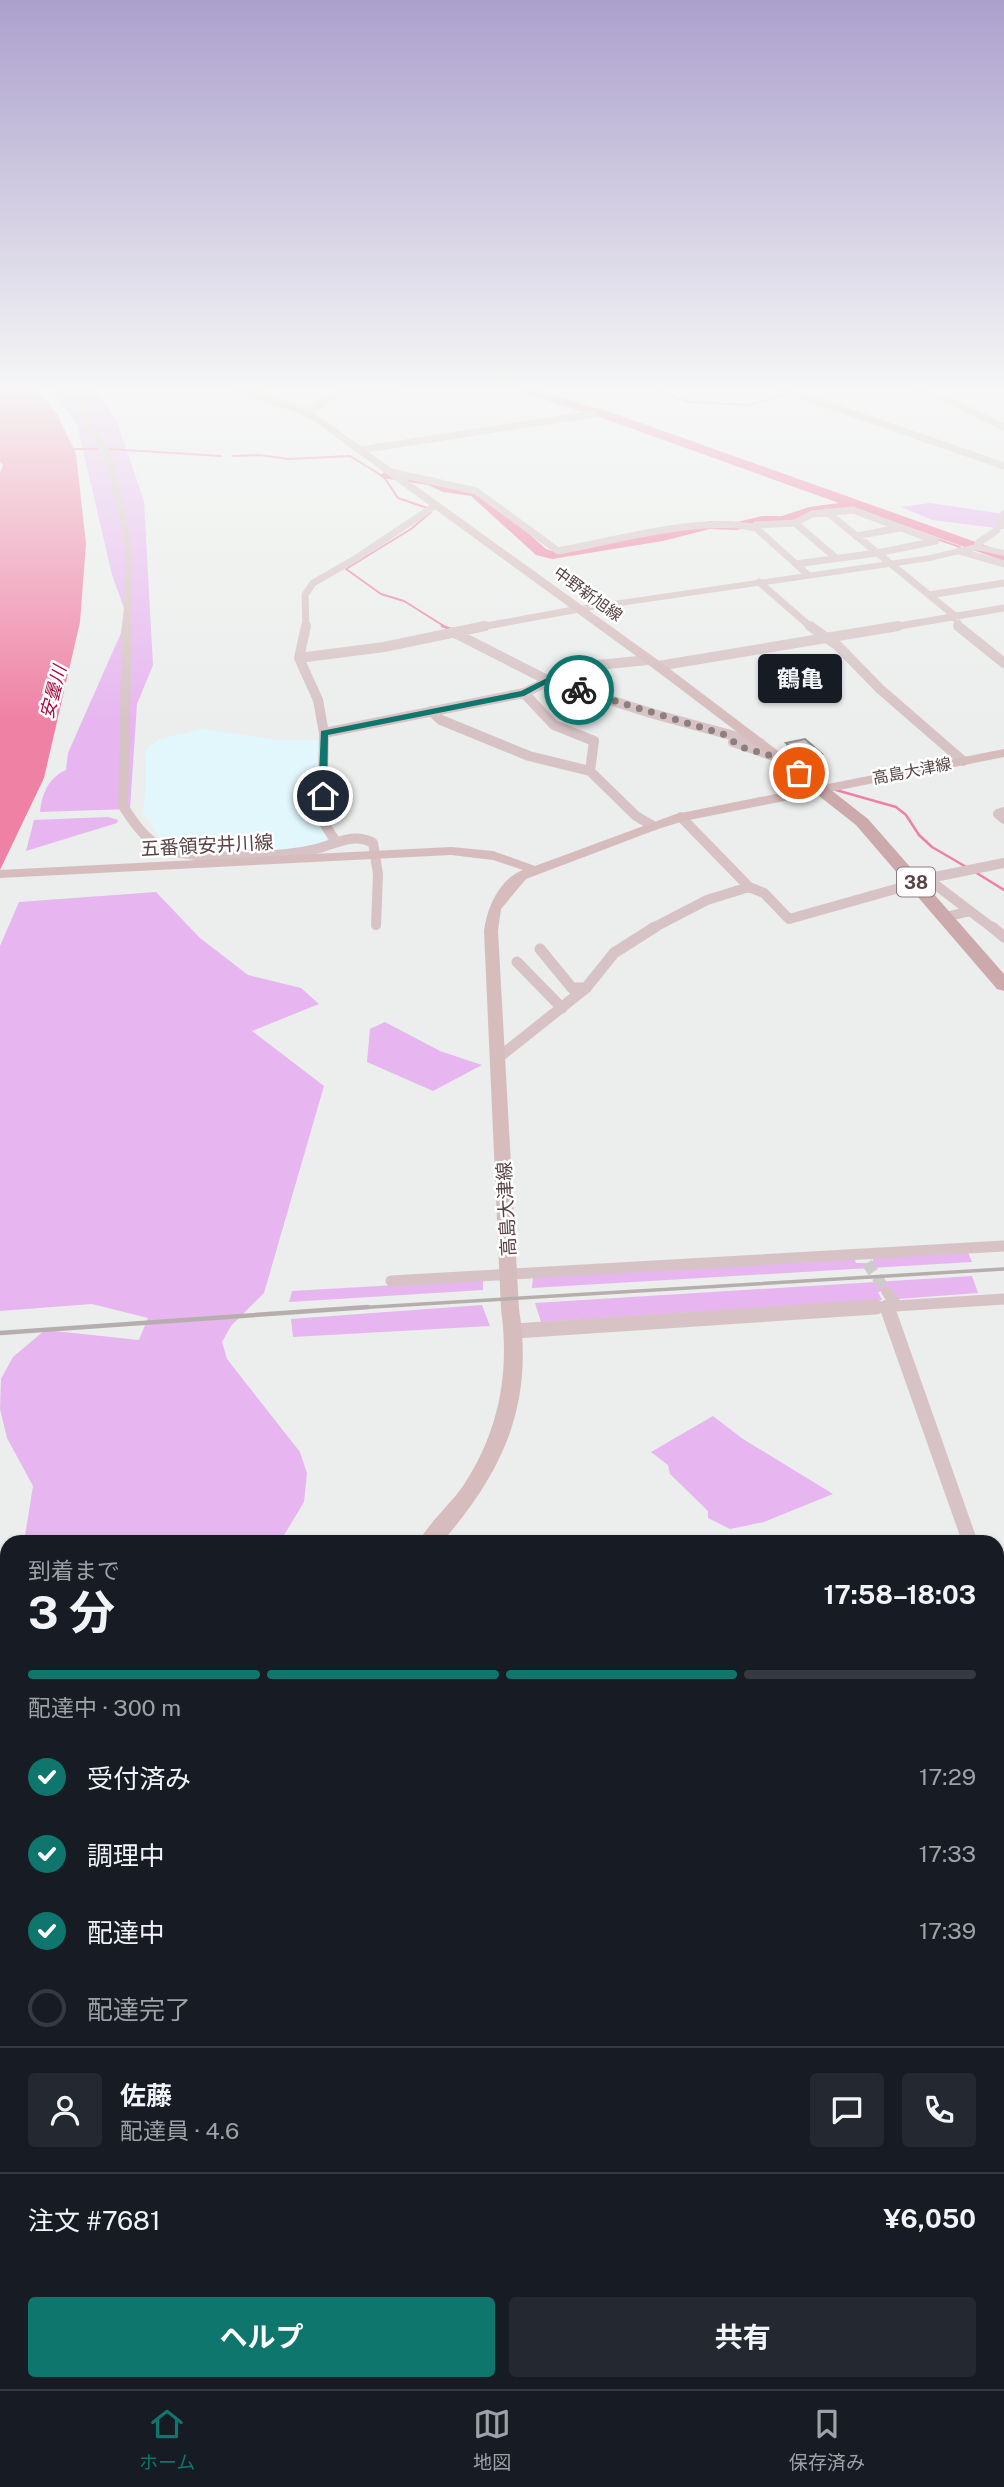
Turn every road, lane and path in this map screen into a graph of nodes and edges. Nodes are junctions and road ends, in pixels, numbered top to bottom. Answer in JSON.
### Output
{"nodes":[{"id":1,"x":118,"y":498,"type":"edge"},
{"id":2,"x":427,"y":498,"type":"edge"},
{"id":3,"x":486,"y":498,"type":"edge"},
{"id":4,"x":436,"y":505,"type":"junction"},
{"id":5,"x":827,"y":512,"type":"junction"},
{"id":6,"x":1004,"y":514,"type":"edge"},
{"id":7,"x":795,"y":523,"type":"junction"},
{"id":8,"x":756,"y":528,"type":"junction"},
{"id":9,"x":900,"y":528,"type":"junction"},
{"id":10,"x":856,"y":536,"type":"junction"},
{"id":11,"x":978,"y":547,"type":"junction"},
{"id":12,"x":959,"y":551,"type":"junction"},
{"id":13,"x":877,"y":552,"type":"junction"},
{"id":14,"x":1004,"y":553,"type":"edge"},
{"id":15,"x":836,"y":558,"type":"junction"},
{"id":16,"x":795,"y":564,"type":"junction"},
{"id":17,"x":890,"y":564,"type":"junction"},
{"id":18,"x":1004,"y":564,"type":"edge"},
{"id":19,"x":808,"y":575,"type":"junction"},
{"id":20,"x":759,"y":582,"type":"junction"},
{"id":21,"x":1004,"y":583,"type":"edge"},
{"id":22,"x":991,"y":585,"type":"junction"},
{"id":23,"x":929,"y":595,"type":"junction"},
{"id":24,"x":1004,"y":595,"type":"edge"},
{"id":25,"x":1004,"y":608,"type":"edge"},
{"id":26,"x":579,"y":610,"type":"junction"},
{"id":27,"x":955,"y":616,"type":"junction"},
{"id":28,"x":453,"y":632,"type":"junction"},
{"id":29,"x":825,"y":639,"type":"junction"},
{"id":30,"x":299,"y":658,"type":"junction"},
{"id":31,"x":653,"y":663,"type":"junction"},
{"id":32,"x":1004,"y":663,"type":"edge"},
{"id":33,"x":547,"y":680,"type":"junction"},
{"id":34,"x":524,"y":693,"type":"junction"},
{"id":35,"x":431,"y":711,"type":"junction"},
{"id":36,"x":324,"y":733,"type":"junction"},
{"id":37,"x":723,"y":734,"type":"junction"},
{"id":38,"x":760,"y":743,"type":"junction"},
{"id":39,"x":1004,"y":753,"type":"edge"},
{"id":40,"x":779,"y":758,"type":"junction"},
{"id":41,"x":963,"y":761,"type":"junction"},
{"id":42,"x":590,"y":771,"type":"junction"},
{"id":43,"x":820,"y":789,"type":"junction"},
{"id":44,"x":1004,"y":812,"type":"edge"},
{"id":45,"x":681,"y":817,"type":"junction"},
{"id":46,"x":1004,"y":820,"type":"edge"},
{"id":47,"x":653,"y":826,"type":"junction"},
{"id":48,"x":337,"y":842,"type":"junction"},
{"id":49,"x":376,"y":857,"type":"junction"},
{"id":50,"x":1004,"y":863,"type":"edge"},
{"id":51,"x":972,"y":869,"type":"joint"},
{"id":52,"x":533,"y":870,"type":"junction"},
{"id":53,"x":0,"y":873,"type":"edge"},
{"id":54,"x":920,"y":881,"type":"junction"},
{"id":55,"x":749,"y":887,"type":"junction"},
{"id":56,"x":970,"y":911,"type":"junction"},
{"id":57,"x":946,"y":917,"type":"junction"},
{"id":58,"x":376,"y":925,"type":"dead end"},
{"id":59,"x":1004,"y":937,"type":"edge"},
{"id":60,"x":540,"y":949,"type":"dead end"},
{"id":61,"x":517,"y":962,"type":"dead end"},
{"id":62,"x":1004,"y":985,"type":"edge"},
{"id":63,"x":586,"y":988,"type":"junction"},
{"id":64,"x":562,"y":1008,"type":"junction"},
{"id":65,"x":498,"y":1058,"type":"junction"},
{"id":66,"x":1004,"y":1246,"type":"edge"},
{"id":67,"x":509,"y":1276,"type":"junction"},
{"id":68,"x":391,"y":1281,"type":"dead end"},
{"id":69,"x":887,"y":1292,"type":"tunnel mouth"},
{"id":70,"x":1004,"y":1299,"type":"edge"},
{"id":71,"x":892,"y":1307,"type":"junction"},
{"id":72,"x":515,"y":1331,"type":"junction"},
{"id":73,"x":434,"y":1535,"type":"edge"},
{"id":74,"x":968,"y":1535,"type":"edge"}],
"edges":[{"from":1,"to":48,"type":"street"},
{"from":2,"to":4,"type":"main road","name":"中野新旭線"},
{"from":3,"to":8,"type":"street"},
{"from":4,"to":26,"type":"main road","name":"中野新旭線"},
{"from":4,"to":30,"type":"street"},
{"from":5,"to":7,"type":"street"},
{"from":5,"to":9,"type":"street"},
{"from":5,"to":10,"type":"street"},
{"from":6,"to":11,"type":"street"},
{"from":7,"to":8,"type":"street"},
{"from":7,"to":15,"type":"street"},
{"from":8,"to":16,"type":"street"},
{"from":9,"to":10,"type":"street"},
{"from":9,"to":13,"type":"street"},
{"from":10,"to":13,"type":"street"},
{"from":11,"to":12,"type":"street"},
{"from":11,"to":14,"type":"street"},
{"from":12,"to":17,"type":"street"},
{"from":12,"to":18,"type":"street"},
{"from":13,"to":15,"type":"street"},
{"from":13,"to":17,"type":"street"},
{"from":15,"to":16,"type":"street"},
{"from":16,"to":19,"type":"street"},
{"from":17,"to":19,"type":"street"},
{"from":17,"to":23,"type":"street"},
{"from":19,"to":20,"type":"street"},
{"from":20,"to":26,"type":"street"},
{"from":20,"to":29,"type":"street"},
{"from":21,"to":22,"type":"street"},
{"from":22,"to":23,"type":"street"},
{"from":22,"to":24,"type":"street"},
{"from":23,"to":27,"type":"street"},
{"from":25,"to":27,"type":"street"},
{"from":26,"to":28,"type":"street"},
{"from":26,"to":31,"type":"main road","name":"中野新旭線"},
{"from":27,"to":29,"type":"street"},
{"from":27,"to":32,"type":"street"},
{"from":28,"to":30,"type":"street"},
{"from":28,"to":33,"type":"street"},
{"from":29,"to":31,"type":"street"},
{"from":29,"to":41,"type":"street"},
{"from":30,"to":36,"type":"street"},
{"from":31,"to":33,"type":"street"},
{"from":31,"to":38,"type":"main road","name":"中野新旭線"},
{"from":33,"to":34,"type":"street"},
{"from":33,"to":37,"type":"street"},
{"from":34,"to":35,"type":"street"},
{"from":34,"to":42,"type":"street"},
{"from":35,"to":36,"type":"street"},
{"from":35,"to":42,"type":"street"},
{"from":36,"to":48,"type":"street"},
{"from":37,"to":38,"type":"street"},
{"from":37,"to":40,"type":"street"},
{"from":38,"to":40,"type":"main road","name":"中野新旭線"},
{"from":39,"to":41,"type":"main road","name":"高島大津線"},
{"from":40,"to":43,"type":"main road","name":"中野新旭線"},
{"from":41,"to":43,"type":"main road","name":"高島大津線"},
{"from":42,"to":47,"type":"street"},
{"from":43,"to":45,"type":"main road"},
{"from":43,"to":54,"type":"main road","number":"38"},
{"from":44,"to":46,"type":"street"},
{"from":45,"to":47,"type":"main road"},
{"from":45,"to":55,"type":"street"},
{"from":47,"to":52,"type":"main road"},
{"from":48,"to":49,"type":"street"},
{"from":49,"to":52,"type":"main road","name":"五番領安井川線"},
{"from":49,"to":53,"type":"main road","name":"五番領安井川線"},
{"from":49,"to":58,"type":"street"},
{"from":50,"to":51,"type":"street"},
{"from":51,"to":54,"type":"street"},
{"from":52,"to":65,"type":"main road","name":"高島大津線"},
{"from":54,"to":55,"type":"street"},
{"from":54,"to":56,"type":"street"},
{"from":54,"to":57,"type":"main road","number":"38"},
{"from":55,"to":63,"type":"street"},
{"from":56,"to":57,"type":"street"},
{"from":56,"to":59,"type":"street"},
{"from":57,"to":62,"type":"main road","number":"38"},
{"from":60,"to":63,"type":"street"},
{"from":61,"to":64,"type":"street"},
{"from":63,"to":64,"type":"street"},
{"from":64,"to":65,"type":"street"},
{"from":65,"to":67,"type":"main road","name":"高島大津線"},
{"from":66,"to":67,"type":"street"},
{"from":67,"to":68,"type":"street"},
{"from":67,"to":72,"type":"main road","name":"高島大津線"},
{"from":69,"to":71,"type":"street"},
{"from":70,"to":71,"type":"street"},
{"from":71,"to":72,"type":"street"},
{"from":71,"to":74,"type":"street"},
{"from":72,"to":73,"type":"main road","name":"高島大津線"}]}
